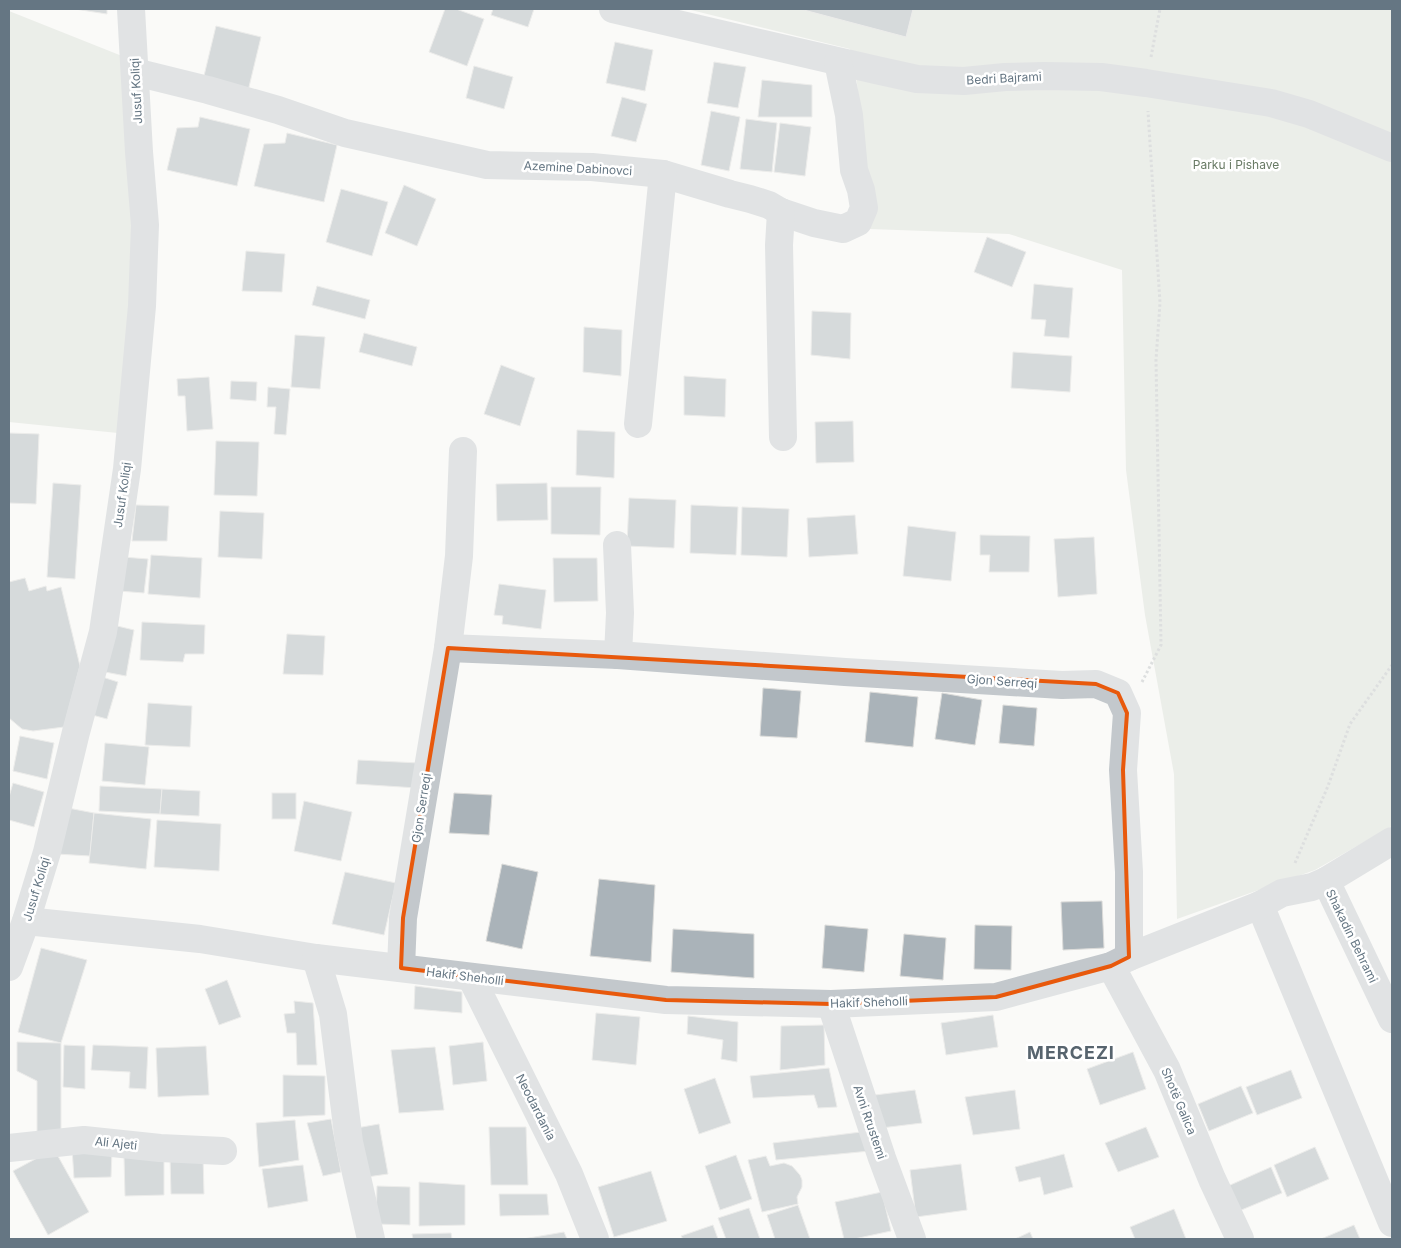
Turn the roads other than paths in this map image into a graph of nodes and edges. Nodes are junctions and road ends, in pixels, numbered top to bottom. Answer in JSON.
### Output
{"nodes":[{"id":1,"x":132,"y":9,"type":"edge"},
{"id":2,"x":614,"y":9,"type":"edge"},
{"id":3,"x":838,"y":62,"type":"junction"},
{"id":4,"x":135,"y":72,"type":"junction"},
{"id":5,"x":1392,"y":148,"type":"edge"},
{"id":6,"x":663,"y":174,"type":"junction"},
{"id":7,"x":781,"y":212,"type":"junction"},
{"id":8,"x":638,"y":424,"type":"dead end"},
{"id":9,"x":783,"y":437,"type":"dead end"},
{"id":10,"x":463,"y":451,"type":"dead end"},
{"id":11,"x":617,"y":545,"type":"dead end"},
{"id":12,"x":448,"y":648,"type":"junction"},
{"id":13,"x":618,"y":655,"type":"junction"},
{"id":14,"x":1392,"y":841,"type":"edge"},
{"id":15,"x":1326,"y":881,"type":"junction"},
{"id":16,"x":1271,"y":899,"type":"junction"},
{"id":17,"x":26,"y":921,"type":"junction"},
{"id":18,"x":316,"y":958,"type":"junction"},
{"id":19,"x":1120,"y":962,"type":"junction"},
{"id":20,"x":9,"y":967,"type":"edge"},
{"id":21,"x":401,"y":968,"type":"junction"},
{"id":22,"x":471,"y":977,"type":"junction"},
{"id":23,"x":831,"y":1004,"type":"junction"},
{"id":24,"x":1392,"y":1019,"type":"edge"},
{"id":25,"x":9,"y":1148,"type":"edge"},
{"id":26,"x":223,"y":1151,"type":"dead end"},
{"id":27,"x":1392,"y":1223,"type":"edge"},
{"id":28,"x":371,"y":1239,"type":"edge"},
{"id":29,"x":595,"y":1239,"type":"edge"},
{"id":30,"x":912,"y":1239,"type":"edge"},
{"id":31,"x":1240,"y":1239,"type":"edge"}],
"edges":[{"from":1,"to":4,"type":"street","name":"Jusuf Koliqi"},
{"from":2,"to":3,"type":"street","name":"Bedri Bajrami"},
{"from":3,"to":5,"type":"street","name":"Bedri Bajrami"},
{"from":3,"to":7,"type":"street","name":"Azemine Dabinovci"},
{"from":4,"to":6,"type":"street","name":"Azemine Dabinovci"},
{"from":4,"to":17,"type":"street","name":"Jusuf Koliqi"},
{"from":6,"to":7,"type":"street","name":"Azemine Dabinovci"},
{"from":6,"to":8,"type":"street"},
{"from":7,"to":9,"type":"street"},
{"from":10,"to":12,"type":"street","name":"Gjon Serreqi"},
{"from":11,"to":13,"type":"street"},
{"from":12,"to":13,"type":"street","name":"Gjon Serreqi"},
{"from":12,"to":21,"type":"street","name":"Gjon Serreqi"},
{"from":13,"to":19,"type":"street","name":"Gjon Serreqi"},
{"from":14,"to":15,"type":"street","name":"Hakif Sheholli"},
{"from":15,"to":16,"type":"street","name":"Hakif Sheholli"},
{"from":15,"to":24,"type":"street","name":"Shakadin Behrami"},
{"from":16,"to":19,"type":"street","name":"Hakif Sheholli"},
{"from":16,"to":27,"type":"street"},
{"from":17,"to":18,"type":"street","name":"Hakif Sheholli"},
{"from":17,"to":20,"type":"street","name":"Jusuf Koliqi"},
{"from":18,"to":21,"type":"street","name":"Hakif Sheholli"},
{"from":18,"to":28,"type":"street"},
{"from":19,"to":23,"type":"street","name":"Hakif Sheholli"},
{"from":19,"to":31,"type":"street","name":"Shotë Galica"},
{"from":21,"to":22,"type":"street","name":"Hakif Sheholli"},
{"from":22,"to":23,"type":"street","name":"Hakif Sheholli"},
{"from":22,"to":29,"type":"street","name":"Neodardania"},
{"from":23,"to":30,"type":"street","name":"Avni Rrustemi"},
{"from":25,"to":26,"type":"street","name":"Ali Ajeti"}]}
